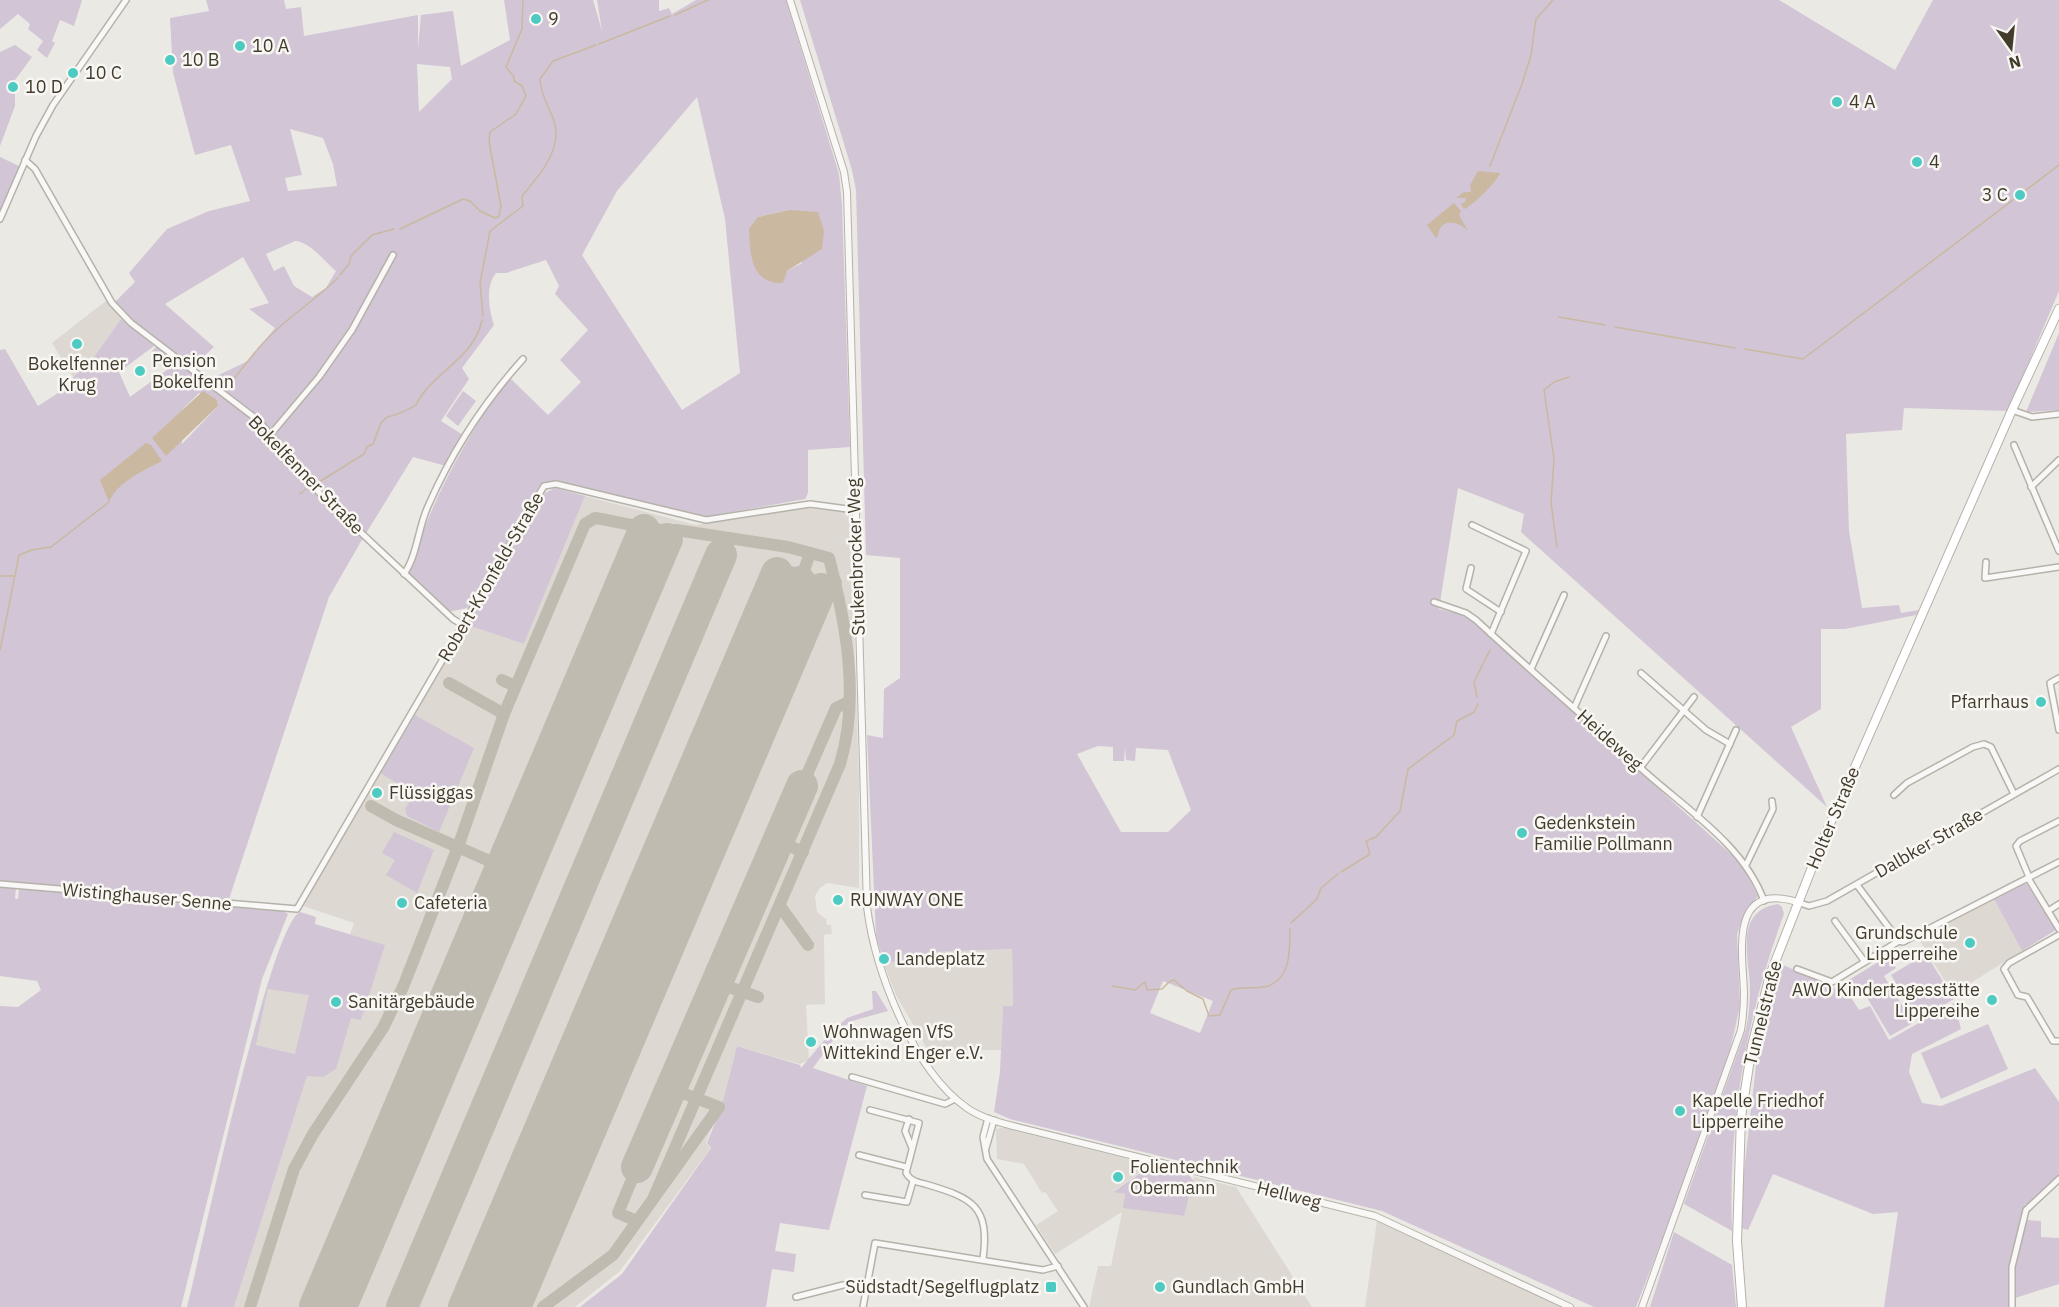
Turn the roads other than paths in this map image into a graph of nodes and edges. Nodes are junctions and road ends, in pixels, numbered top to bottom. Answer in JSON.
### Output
{"nodes":[{"id":1,"x":126,"y":0,"type":"edge"},
{"id":2,"x":790,"y":0,"type":"edge"},
{"id":3,"x":25,"y":160,"type":"junction"},
{"id":4,"x":0,"y":219,"type":"edge"},
{"id":5,"x":393,"y":255,"type":"dead end"},
{"id":6,"x":2059,"y":309,"type":"edge"},
{"id":7,"x":523,"y":359,"type":"dead end"},
{"id":8,"x":2012,"y":410,"type":"junction"},
{"id":9,"x":2059,"y":414,"type":"edge"},
{"id":10,"x":271,"y":434,"type":"junction"},
{"id":11,"x":2014,"y":446,"type":"dead end"},
{"id":12,"x":2059,"y":460,"type":"edge"},
{"id":13,"x":2031,"y":487,"type":"junction"},
{"id":14,"x":855,"y":510,"type":"junction"},
{"id":15,"x":1472,"y":525,"type":"dead end"},
{"id":16,"x":2059,"y":551,"type":"edge"},
{"id":17,"x":1986,"y":562,"type":"dead end"},
{"id":18,"x":2059,"y":567,"type":"edge"},
{"id":19,"x":1471,"y":568,"type":"dead end"},
{"id":20,"x":404,"y":574,"type":"junction"},
{"id":21,"x":1564,"y":595,"type":"dead end"},
{"id":22,"x":1434,"y":602,"type":"dead end"},
{"id":23,"x":1501,"y":612,"type":"junction"},
{"id":24,"x":463,"y":625,"type":"junction"},
{"id":25,"x":1491,"y":634,"type":"junction"},
{"id":26,"x":1606,"y":636,"type":"dead end"},
{"id":27,"x":1531,"y":669,"type":"junction"},
{"id":28,"x":1641,"y":673,"type":"dead end"},
{"id":29,"x":2059,"y":678,"type":"edge"},
{"id":30,"x":1694,"y":697,"type":"dead end"},
{"id":31,"x":1574,"y":708,"type":"junction"},
{"id":32,"x":1683,"y":711,"type":"junction"},
{"id":33,"x":1736,"y":730,"type":"dead end"},
{"id":34,"x":2059,"y":730,"type":"edge"},
{"id":35,"x":1730,"y":744,"type":"junction"},
{"id":36,"x":1640,"y":768,"type":"junction"},
{"id":37,"x":2059,"y":769,"type":"edge"},
{"id":38,"x":2014,"y":794,"type":"junction"},
{"id":39,"x":1894,"y":795,"type":"dead end"},
{"id":40,"x":1772,"y":801,"type":"dead end"},
{"id":41,"x":1697,"y":818,"type":"junction"},
{"id":42,"x":2059,"y":820,"type":"edge"},
{"id":43,"x":2059,"y":862,"type":"edge"},
{"id":44,"x":1746,"y":865,"type":"junction"},
{"id":45,"x":2029,"y":878,"type":"junction"},
{"id":46,"x":0,"y":884,"type":"edge"},
{"id":47,"x":1857,"y":885,"type":"junction"},
{"id":48,"x":1764,"y":901,"type":"junction"},
{"id":49,"x":1797,"y":902,"type":"junction"},
{"id":50,"x":2059,"y":904,"type":"edge"},
{"id":51,"x":295,"y":910,"type":"joint"},
{"id":52,"x":2048,"y":910,"type":"junction"},
{"id":53,"x":1835,"y":921,"type":"dead end"},
{"id":54,"x":2059,"y":929,"type":"edge"},
{"id":55,"x":2059,"y":935,"type":"edge"},
{"id":56,"x":1899,"y":941,"type":"junction"},
{"id":57,"x":1865,"y":962,"type":"junction"},
{"id":58,"x":1797,"y":969,"type":"dead end"},
{"id":59,"x":2059,"y":1041,"type":"edge"},
{"id":60,"x":852,"y":1077,"type":"dead end"},
{"id":61,"x":956,"y":1099,"type":"junction"},
{"id":62,"x":870,"y":1110,"type":"dead end"},
{"id":63,"x":909,"y":1119,"type":"junction"},
{"id":64,"x":991,"y":1119,"type":"junction"},
{"id":65,"x":912,"y":1148,"type":"junction"},
{"id":66,"x":859,"y":1155,"type":"dead end"},
{"id":67,"x":906,"y":1167,"type":"junction"},
{"id":68,"x":2059,"y":1179,"type":"edge"},
{"id":69,"x":913,"y":1180,"type":"junction"},
{"id":70,"x":865,"y":1195,"type":"dead end"},
{"id":71,"x":983,"y":1260,"type":"junction"},
{"id":72,"x":1058,"y":1266,"type":"junction"},
{"id":73,"x":867,"y":1283,"type":"junction"},
{"id":74,"x":796,"y":1297,"type":"dead end"},
{"id":75,"x":863,"y":1307,"type":"edge"},
{"id":76,"x":1084,"y":1307,"type":"edge"},
{"id":77,"x":1570,"y":1307,"type":"edge"},
{"id":78,"x":1642,"y":1307,"type":"edge"},
{"id":79,"x":1742,"y":1307,"type":"edge"},
{"id":80,"x":2012,"y":1307,"type":"edge"}],
"edges":[{"from":1,"to":3,"type":"street"},
{"from":2,"to":14,"type":"street","name":"Stukenbrocker Weg"},
{"from":3,"to":4,"type":"street"},
{"from":3,"to":10,"type":"street","name":"Bokelfenner Straße"},
{"from":5,"to":10,"type":"street"},
{"from":6,"to":8,"type":"main road","name":"Holter Straße"},
{"from":7,"to":20,"type":"street"},
{"from":8,"to":9,"type":"street"},
{"from":8,"to":49,"type":"main road","name":"Holter Straße"},
{"from":10,"to":20,"type":"street","name":"Bokelfenner Straße"},
{"from":11,"to":13,"type":"street"},
{"from":12,"to":13,"type":"street"},
{"from":13,"to":16,"type":"street"},
{"from":14,"to":24,"type":"street","name":"Robert-Kronfeld-Straße"},
{"from":14,"to":61,"type":"street","name":"Stukenbrocker Weg"},
{"from":15,"to":23,"type":"street"},
{"from":17,"to":18,"type":"street"},
{"from":19,"to":23,"type":"street"},
{"from":20,"to":24,"type":"street","name":"Bokelfenner Straße"},
{"from":21,"to":27,"type":"street"},
{"from":22,"to":25,"type":"street","name":"Heideweg"},
{"from":23,"to":25,"type":"street"},
{"from":24,"to":51,"type":"street","name":"Robert-Kronfeld-Straße"},
{"from":25,"to":27,"type":"street","name":"Heideweg"},
{"from":26,"to":31,"type":"street"},
{"from":27,"to":31,"type":"street","name":"Heideweg"},
{"from":28,"to":32,"type":"street"},
{"from":29,"to":34,"type":"street"},
{"from":30,"to":32,"type":"street"},
{"from":31,"to":36,"type":"street","name":"Heideweg"},
{"from":32,"to":35,"type":"street"},
{"from":32,"to":36,"type":"street"},
{"from":33,"to":35,"type":"street"},
{"from":35,"to":41,"type":"street"},
{"from":36,"to":41,"type":"street","name":"Heideweg"},
{"from":37,"to":38,"type":"street","name":"Dalbker Straße"},
{"from":38,"to":39,"type":"street"},
{"from":38,"to":47,"type":"street","name":"Dalbker Straße"},
{"from":40,"to":44,"type":"street"},
{"from":41,"to":44,"type":"street","name":"Heideweg"},
{"from":42,"to":45,"type":"street"},
{"from":43,"to":45,"type":"street"},
{"from":44,"to":48,"type":"street","name":"Heideweg"},
{"from":45,"to":52,"type":"street"},
{"from":45,"to":56,"type":"street"},
{"from":46,"to":51,"type":"street","name":"Wistinghauser Senne"},
{"from":47,"to":49,"type":"street","name":"Dalbker Straße"},
{"from":47,"to":56,"type":"street"},
{"from":48,"to":49,"type":"street"},
{"from":48,"to":78,"type":"street"},
{"from":49,"to":79,"type":"main road","name":"Tunnelstraße"},
{"from":50,"to":52,"type":"street"},
{"from":52,"to":54,"type":"street"},
{"from":53,"to":57,"type":"street"},
{"from":55,"to":59,"type":"street"},
{"from":56,"to":57,"type":"street"},
{"from":57,"to":58,"type":"street"},
{"from":60,"to":61,"type":"street"},
{"from":61,"to":64,"type":"street","name":"Stukenbrocker Weg"},
{"from":62,"to":63,"type":"street"},
{"from":63,"to":65,"type":"street"},
{"from":63,"to":65,"type":"street"},
{"from":64,"to":72,"type":"street"},
{"from":64,"to":77,"type":"street","name":"Hellweg"},
{"from":65,"to":67,"type":"street"},
{"from":66,"to":67,"type":"street"},
{"from":67,"to":69,"type":"street"},
{"from":68,"to":80,"type":"street"},
{"from":69,"to":70,"type":"street"},
{"from":69,"to":71,"type":"street"},
{"from":71,"to":72,"type":"street"},
{"from":71,"to":73,"type":"street"},
{"from":72,"to":76,"type":"street"},
{"from":73,"to":74,"type":"street"},
{"from":73,"to":75,"type":"street"}]}
